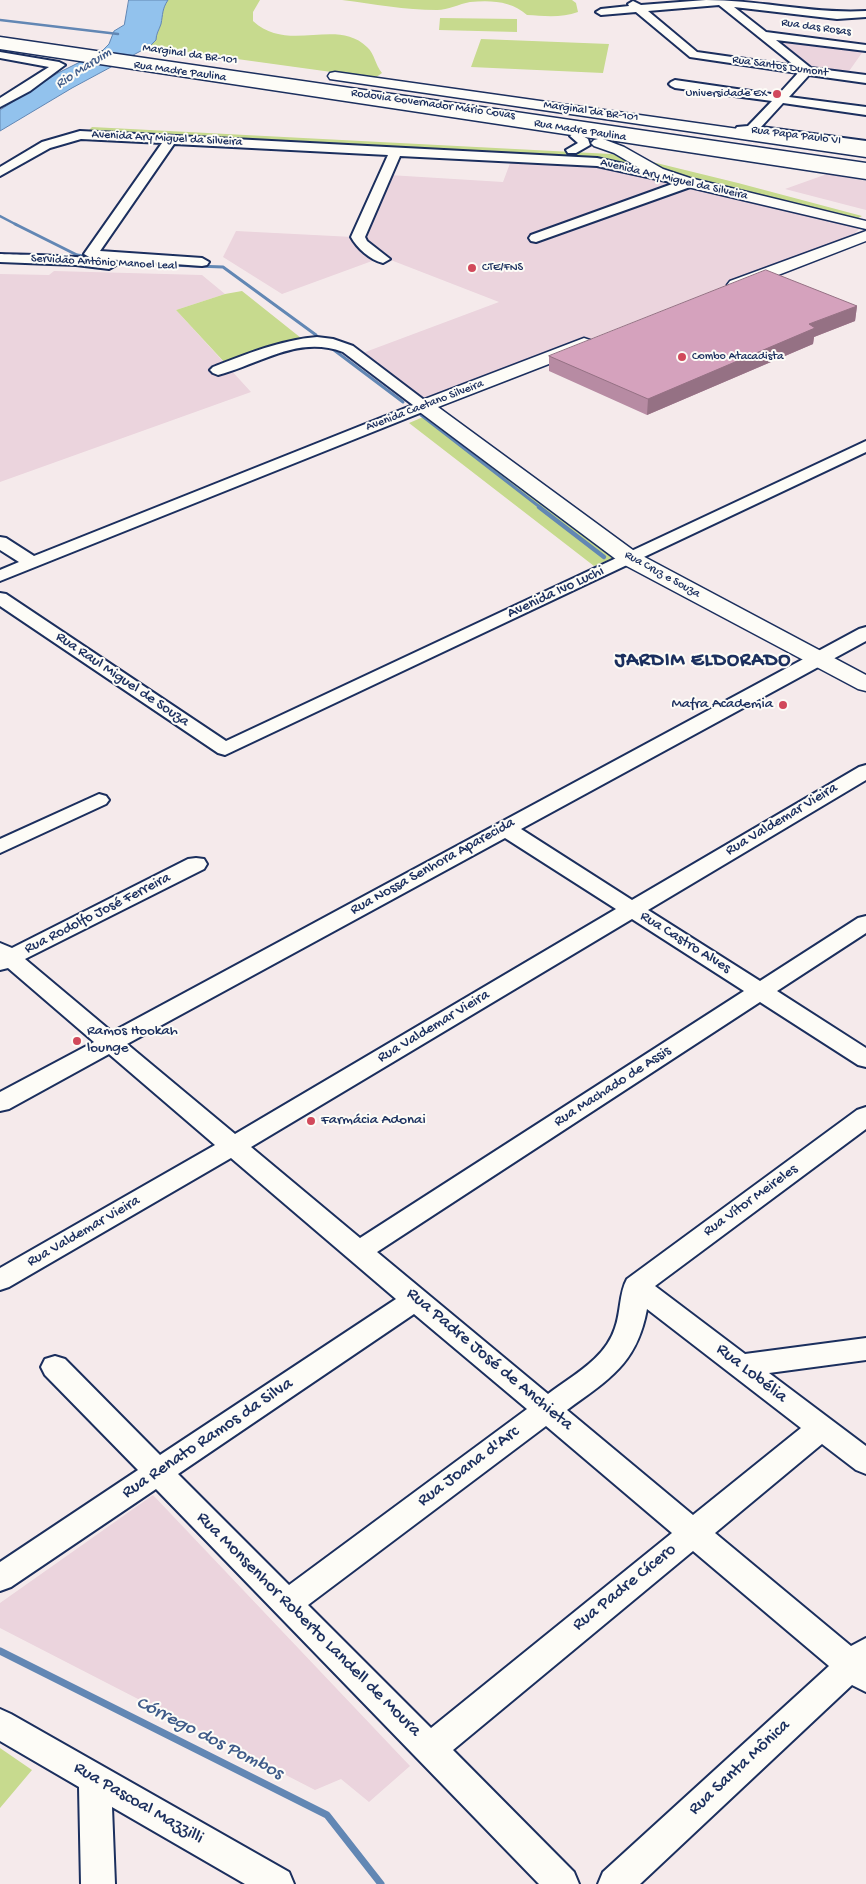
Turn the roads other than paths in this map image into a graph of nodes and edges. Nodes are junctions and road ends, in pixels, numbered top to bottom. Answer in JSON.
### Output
{"nodes":[{"id":1,"x":628,"y":0,"type":"edge"},
{"id":2,"x":720,"y":1,"type":"edge"},
{"id":3,"x":639,"y":9,"type":"junction"},
{"id":4,"x":601,"y":12,"type":"dead end"},
{"id":5,"x":866,"y":14,"type":"edge"},
{"id":6,"x":762,"y":34,"type":"junction"},
{"id":7,"x":0,"y":35,"type":"edge"},
{"id":8,"x":0,"y":41,"type":"edge"},
{"id":9,"x":0,"y":46,"type":"edge"},
{"id":10,"x":866,"y":48,"type":"edge"},
{"id":11,"x":66,"y":51,"type":"junction"},
{"id":12,"x":0,"y":55,"type":"edge"},
{"id":13,"x":141,"y":58,"type":"junction"},
{"id":14,"x":806,"y":70,"type":"junction"},
{"id":15,"x":866,"y":78,"type":"edge"},
{"id":16,"x":675,"y":84,"type":"dead end"},
{"id":17,"x":397,"y":85,"type":"junction"},
{"id":18,"x":781,"y":99,"type":"junction"},
{"id":19,"x":0,"y":103,"type":"edge"},
{"id":20,"x":866,"y":111,"type":"edge"},
{"id":21,"x":518,"y":116,"type":"junction"},
{"id":22,"x":752,"y":129,"type":"junction"},
{"id":23,"x":726,"y":132,"type":"junction"},
{"id":24,"x":80,"y":135,"type":"junction"},
{"id":25,"x":170,"y":140,"type":"junction"},
{"id":26,"x":574,"y":143,"type":"junction"},
{"id":27,"x":866,"y":145,"type":"edge"},
{"id":28,"x":396,"y":151,"type":"junction"},
{"id":29,"x":866,"y":152,"type":"edge"},
{"id":30,"x":630,"y":156,"type":"junction"},
{"id":31,"x":751,"y":157,"type":"junction"},
{"id":32,"x":866,"y":161,"type":"edge"},
{"id":33,"x":866,"y":168,"type":"edge"},
{"id":34,"x":0,"y":172,"type":"edge"},
{"id":35,"x":866,"y":174,"type":"edge"},
{"id":36,"x":713,"y":175,"type":"junction"},
{"id":37,"x":687,"y":182,"type":"junction"},
{"id":38,"x":864,"y":227,"type":"edge"},
{"id":39,"x":536,"y":238,"type":"dead end"},
{"id":40,"x":0,"y":258,"type":"edge"},
{"id":41,"x":84,"y":258,"type":"junction"},
{"id":42,"x":383,"y":259,"type":"dead end"},
{"id":43,"x":205,"y":265,"type":"dead end"},
{"id":44,"x":718,"y":292,"type":"edge"},
{"id":45,"x":600,"y":338,"type":"edge"},
{"id":46,"x":218,"y":370,"type":"dead end"},
{"id":47,"x":424,"y":406,"type":"junction"},
{"id":48,"x":866,"y":446,"type":"edge"},
{"id":49,"x":0,"y":542,"type":"edge"},
{"id":50,"x":629,"y":558,"type":"junction"},
{"id":51,"x":32,"y":563,"type":"junction"},
{"id":52,"x":0,"y":576,"type":"edge"},
{"id":53,"x":0,"y":598,"type":"edge"},
{"id":54,"x":866,"y":633,"type":"edge"},
{"id":55,"x":818,"y":659,"type":"junction"},
{"id":56,"x":866,"y":684,"type":"edge"},
{"id":57,"x":245,"y":740,"type":"joint"},
{"id":58,"x":866,"y":771,"type":"edge"},
{"id":59,"x":99,"y":800,"type":"dead end"},
{"id":60,"x":504,"y":828,"type":"junction"},
{"id":61,"x":0,"y":847,"type":"edge"},
{"id":62,"x":196,"y":864,"type":"dead end"},
{"id":63,"x":632,"y":910,"type":"junction"},
{"id":64,"x":866,"y":924,"type":"edge"},
{"id":65,"x":3,"y":957,"type":"edge"},
{"id":66,"x":761,"y":992,"type":"junction"},
{"id":67,"x":111,"y":1043,"type":"junction"},
{"id":68,"x":866,"y":1059,"type":"edge"},
{"id":69,"x":0,"y":1103,"type":"edge"},
{"id":70,"x":866,"y":1116,"type":"edge"},
{"id":71,"x":234,"y":1146,"type":"junction"},
{"id":72,"x":359,"y":1252,"type":"junction"},
{"id":73,"x":0,"y":1280,"type":"edge"},
{"id":74,"x":636,"y":1286,"type":"junction"},
{"id":75,"x":416,"y":1299,"type":"junction"},
{"id":76,"x":866,"y":1348,"type":"edge"},
{"id":77,"x":740,"y":1366,"type":"junction"},
{"id":78,"x":54,"y":1367,"type":"dead end"},
{"id":79,"x":546,"y":1410,"type":"junction"},
{"id":80,"x":821,"y":1428,"type":"junction"},
{"id":81,"x":866,"y":1462,"type":"edge"},
{"id":82,"x":158,"y":1473,"type":"junction"},
{"id":83,"x":693,"y":1532,"type":"junction"},
{"id":84,"x":0,"y":1578,"type":"edge"},
{"id":85,"x":286,"y":1604,"type":"junction"},
{"id":86,"x":861,"y":1665,"type":"edge"},
{"id":87,"x":0,"y":1724,"type":"edge"},
{"id":88,"x":430,"y":1749,"type":"junction"},
{"id":89,"x":94,"y":1779,"type":"junction"},
{"id":90,"x":98,"y":1884,"type":"edge"},
{"id":91,"x":277,"y":1884,"type":"edge"},
{"id":92,"x":562,"y":1884,"type":"edge"},
{"id":93,"x":615,"y":1884,"type":"edge"}],
"edges":[{"from":1,"to":3,"type":"street"},
{"from":2,"to":3,"type":"street"},
{"from":2,"to":5,"type":"street"},
{"from":2,"to":6,"type":"street"},
{"from":3,"to":4,"type":"street"},
{"from":3,"to":14,"type":"street","name":"Rua Santos Dumont"},
{"from":6,"to":10,"type":"street","name":"Rua das Rosas"},
{"from":6,"to":14,"type":"street"},
{"from":7,"to":11,"type":"main road"},
{"from":8,"to":11,"type":"main road"},
{"from":9,"to":11,"type":"main road"},
{"from":11,"to":12,"type":"street"},
{"from":11,"to":13,"type":"main road","name":"Rua Madre Paulina"},
{"from":11,"to":13,"type":"main road","name":"Marginal da BR-101"},
{"from":11,"to":19,"type":"street"},
{"from":13,"to":17,"type":"main road","name":"Marginal da BR-101"},
{"from":13,"to":21,"type":"main road","name":"Rodovia Governador Mário Covas"},
{"from":13,"to":21,"type":"main road","name":"Rua Madre Paulina"},
{"from":14,"to":15,"type":"street","name":"Rua Santos Dumont"},
{"from":14,"to":18,"type":"street"},
{"from":16,"to":18,"type":"street"},
{"from":17,"to":21,"type":"main road"},
{"from":17,"to":23,"type":"main road","name":"Marginal da BR-101"},
{"from":18,"to":20,"type":"street"},
{"from":18,"to":22,"type":"street"},
{"from":21,"to":26,"type":"main road"},
{"from":21,"to":31,"type":"main road","name":"Rua Madre Paulina"},
{"from":21,"to":32,"type":"main road","name":"Rodovia Governador Mário Covas"},
{"from":21,"to":33,"type":"main road","name":"Rodovia Governador Mário Covas"},
{"from":22,"to":23,"type":"street","name":"Rua Papa Paulo VI"},
{"from":22,"to":27,"type":"street","name":"Rua Papa Paulo VI"},
{"from":23,"to":29,"type":"main road","name":"Marginal da BR-101"},
{"from":24,"to":25,"type":"street","name":"Avenida Ary Miguel da Silveira"},
{"from":24,"to":26,"type":"street","name":"Avenida Ary Miguel da Silveira"},
{"from":24,"to":34,"type":"street"},
{"from":25,"to":28,"type":"street","name":"Avenida Ary Miguel da Silveira"},
{"from":25,"to":41,"type":"street"},
{"from":26,"to":30,"type":"main road"},
{"from":28,"to":37,"type":"street","name":"Avenida Ary Miguel da Silveira"},
{"from":28,"to":42,"type":"street"},
{"from":30,"to":36,"type":"main road","name":"Avenida Ary Miguel da Silveira"},
{"from":30,"to":37,"type":"main road"},
{"from":31,"to":35,"type":"main road","name":"Rua Madre Paulina"},
{"from":31,"to":36,"type":"main road"},
{"from":36,"to":38,"type":"main road","name":"Avenida Ary Miguel da Silveira"},
{"from":37,"to":38,"type":"main road","name":"Avenida Ary Miguel da Silveira"},
{"from":37,"to":39,"type":"street"},
{"from":38,"to":44,"type":"main road"},
{"from":40,"to":41,"type":"street","name":"Servidão Antônio Manoel Leal"},
{"from":41,"to":43,"type":"street","name":"Servidão Antônio Manoel Leal"},
{"from":45,"to":47,"type":"main road","name":"Avenida Caetano Silveira"},
{"from":46,"to":47,"type":"street"},
{"from":47,"to":50,"type":"main road","name":"Rua Cruz e Souza"},
{"from":47,"to":51,"type":"street","name":"Avenida Caetano Silveira"},
{"from":48,"to":50,"type":"street","name":"Avenida Ivo Luchi"},
{"from":49,"to":51,"type":"street"},
{"from":50,"to":55,"type":"main road","name":"Rua Cruz e Souza"},
{"from":50,"to":57,"type":"street","name":"Avenida Ivo Luchi"},
{"from":51,"to":52,"type":"street","name":"Avenida Caetano Silveira"},
{"from":53,"to":57,"type":"street","name":"Rua Raul Miguel de Souza"},
{"from":54,"to":55,"type":"street","name":"Rua Nossa Senhora Aparecida"},
{"from":55,"to":56,"type":"main road","name":"Rua Cruz e Souza"},
{"from":55,"to":60,"type":"street","name":"Rua Nossa Senhora Aparecida"},
{"from":58,"to":63,"type":"street","name":"Rua Valdemar Vieira"},
{"from":59,"to":61,"type":"street"},
{"from":60,"to":63,"type":"street","name":"Rua Castro Alves"},
{"from":60,"to":67,"type":"street","name":"Rua Nossa Senhora Aparecida"},
{"from":62,"to":65,"type":"street","name":"Rua Rodolfo José Ferreira"},
{"from":63,"to":66,"type":"street","name":"Rua Castro Alves"},
{"from":63,"to":71,"type":"street","name":"Rua Valdemar Vieira"},
{"from":64,"to":66,"type":"street","name":"Rua Machado de Assis"},
{"from":65,"to":67,"type":"street","name":"Rua Padre José de Anchieta"},
{"from":66,"to":68,"type":"street","name":"Rua Castro Alves"},
{"from":66,"to":72,"type":"street","name":"Rua Machado de Assis"},
{"from":67,"to":69,"type":"street","name":"Rua Nossa Senhora Aparecida"},
{"from":67,"to":71,"type":"street","name":"Rua Padre José de Anchieta"},
{"from":70,"to":74,"type":"street","name":"Rua Vítor Meireles"},
{"from":71,"to":72,"type":"street","name":"Rua Padre José de Anchieta"},
{"from":71,"to":73,"type":"street","name":"Rua Valdemar Vieira"},
{"from":72,"to":75,"type":"street","name":"Rua Padre José de Anchieta"},
{"from":74,"to":77,"type":"street","name":"Rua Lobélia"},
{"from":74,"to":79,"type":"street","name":"Rua Joana d'Arc"},
{"from":75,"to":79,"type":"street","name":"Rua Padre José de Anchieta"},
{"from":75,"to":82,"type":"street","name":"Rua Renato Ramos da Silva"},
{"from":76,"to":77,"type":"street"},
{"from":77,"to":80,"type":"street","name":"Rua Lobélia"},
{"from":78,"to":82,"type":"street","name":"Rua Monsenhor Roberto Landell de Moura"},
{"from":79,"to":83,"type":"street","name":"Rua Padre José de Anchieta"},
{"from":79,"to":85,"type":"street","name":"Rua Joana d'Arc"},
{"from":80,"to":81,"type":"street","name":"Rua Lobélia"},
{"from":80,"to":83,"type":"street","name":"Rua Padre Cícero"},
{"from":82,"to":84,"type":"street","name":"Rua Renato Ramos da Silva"},
{"from":82,"to":85,"type":"street","name":"Rua Monsenhor Roberto Landell de Moura"},
{"from":83,"to":86,"type":"street","name":"Rua Padre José de Anchieta"},
{"from":83,"to":88,"type":"street","name":"Rua Padre Cícero"},
{"from":85,"to":88,"type":"street","name":"Rua Monsenhor Roberto Landell de Moura"},
{"from":86,"to":93,"type":"street","name":"Rua Santa Mônica"},
{"from":87,"to":89,"type":"street","name":"Rua Pascoal Mazzilli"},
{"from":88,"to":92,"type":"street","name":"Rua Monsenhor Roberto Landell de Moura"},
{"from":89,"to":90,"type":"street"},
{"from":89,"to":91,"type":"street","name":"Rua Pascoal Mazzilli"}]}
